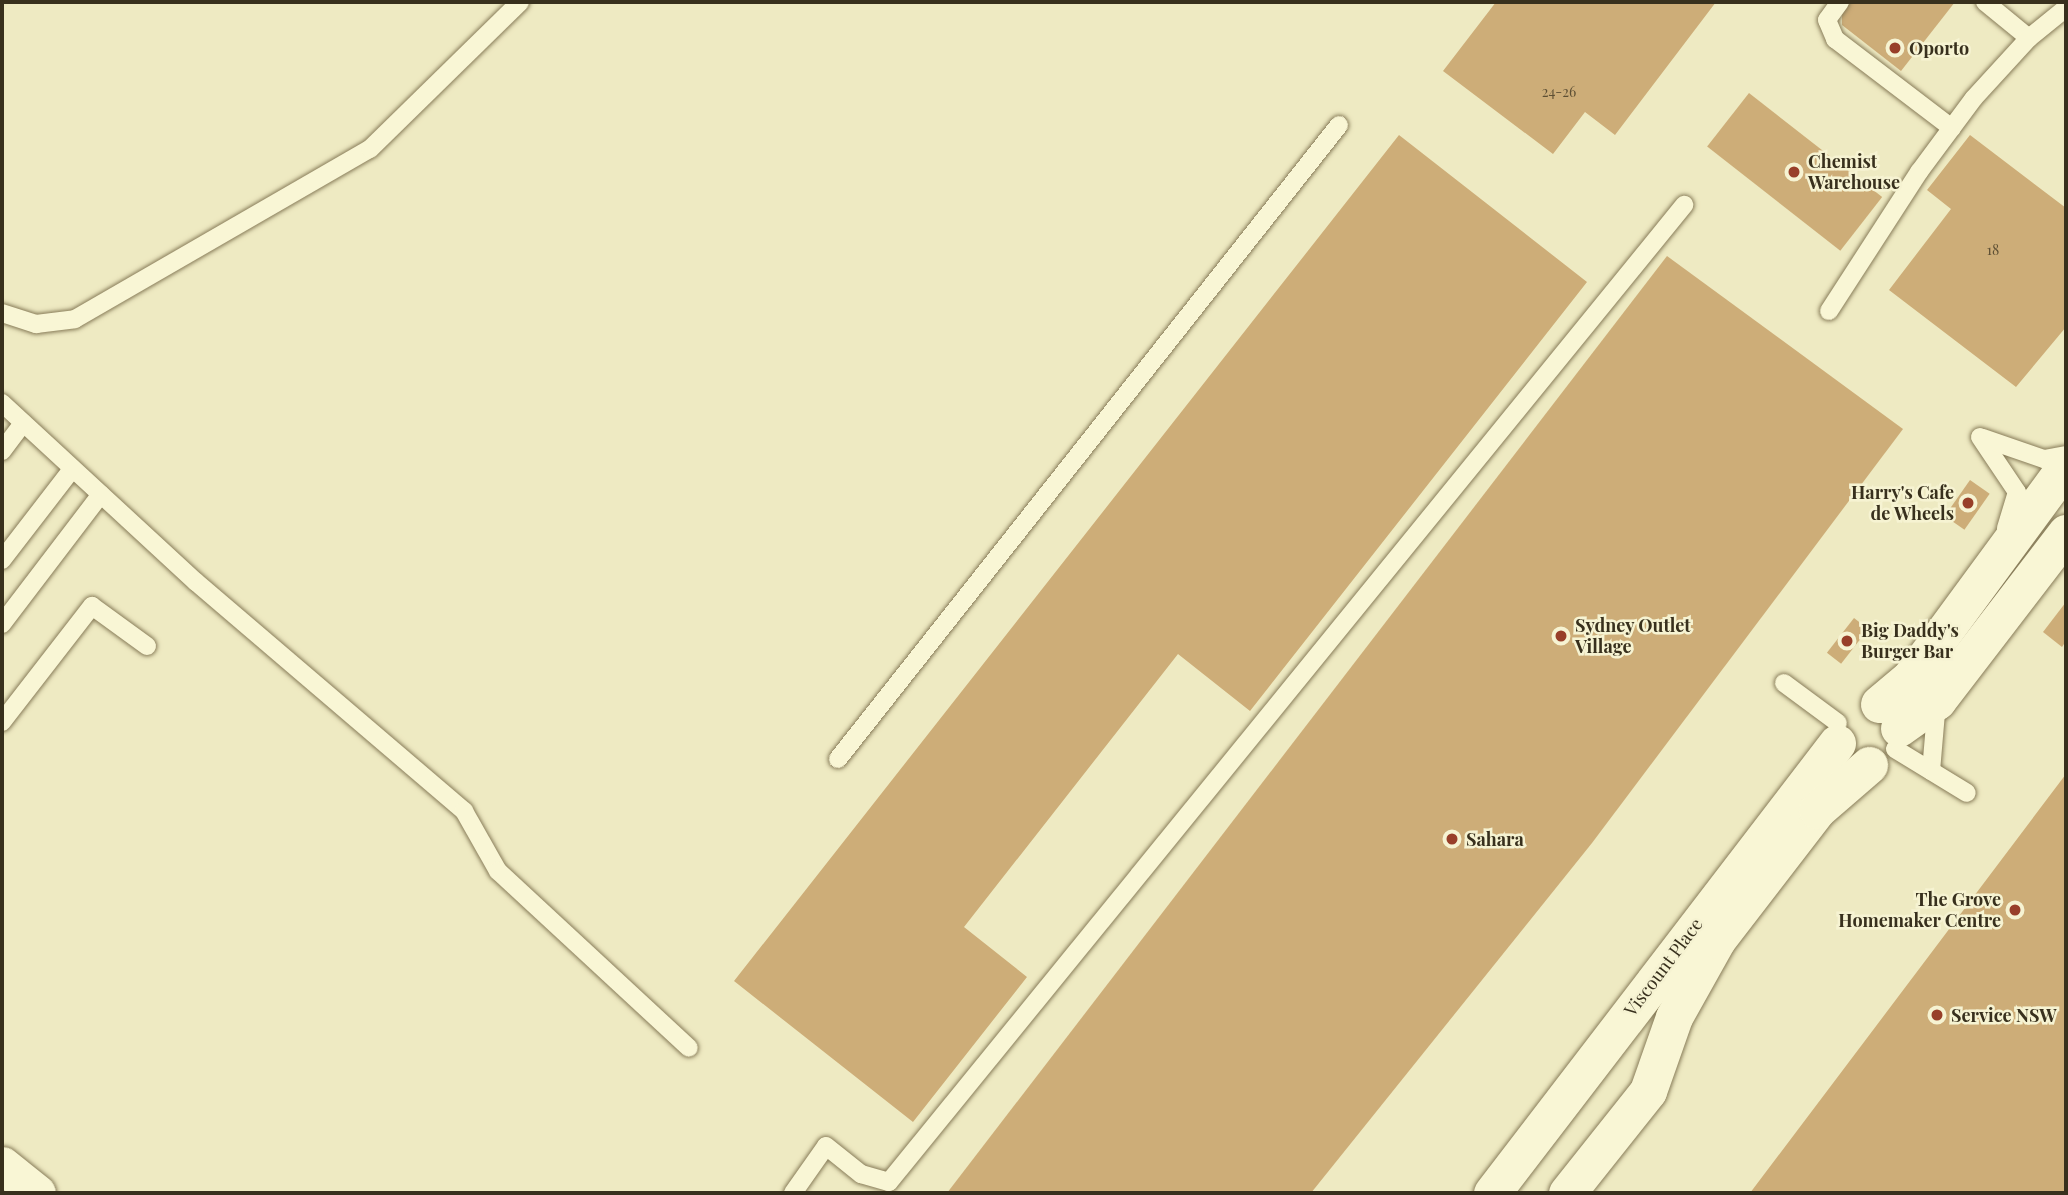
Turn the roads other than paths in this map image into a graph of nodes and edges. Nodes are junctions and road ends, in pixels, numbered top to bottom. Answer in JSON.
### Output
{"nodes":[{"id":1,"x":520,"y":2,"type":"edge"},
{"id":2,"x":1840,"y":2,"type":"edge"},
{"id":3,"x":1985,"y":2,"type":"edge"},
{"id":4,"x":2066,"y":8,"type":"edge"},
{"id":5,"x":2029,"y":38,"type":"junction"},
{"id":6,"x":1339,"y":125,"type":"dead end"},
{"id":7,"x":1952,"y":128,"type":"junction"},
{"id":8,"x":1684,"y":205,"type":"dead end"},
{"id":9,"x":1829,"y":312,"type":"dead end"},
{"id":10,"x":2,"y":313,"type":"edge"},
{"id":11,"x":2,"y":403,"type":"edge"},
{"id":12,"x":23,"y":423,"type":"junction"},
{"id":13,"x":2,"y":451,"type":"edge"},
{"id":14,"x":2066,"y":455,"type":"edge"},
{"id":15,"x":2066,"y":466,"type":"edge"},
{"id":16,"x":72,"y":469,"type":"junction"},
{"id":17,"x":101,"y":494,"type":"junction"},
{"id":18,"x":2066,"y":533,"type":"edge"},
{"id":19,"x":2,"y":559,"type":"edge"},
{"id":20,"x":1984,"y":577,"type":"junction"},
{"id":21,"x":2,"y":624,"type":"edge"},
{"id":22,"x":147,"y":646,"type":"dead end"},
{"id":23,"x":1784,"y":683,"type":"dead end"},
{"id":24,"x":1937,"y":701,"type":"junction"},
{"id":25,"x":2,"y":722,"type":"edge"},
{"id":26,"x":1838,"y":733,"type":"junction"},
{"id":27,"x":1885,"y":737,"type":"junction"},
{"id":28,"x":838,"y":759,"type":"dead end"},
{"id":29,"x":1931,"y":771,"type":"junction"},
{"id":30,"x":1967,"y":793,"type":"dead end"},
{"id":31,"x":689,"y":1048,"type":"dead end"},
{"id":32,"x":2,"y":1165,"type":"edge"},
{"id":33,"x":37,"y":1193,"type":"edge"},
{"id":34,"x":793,"y":1193,"type":"edge"},
{"id":35,"x":1492,"y":1193,"type":"edge"},
{"id":36,"x":1567,"y":1193,"type":"edge"}],
"edges":[{"from":1,"to":10,"type":"lane"},
{"from":2,"to":7,"type":"lane"},
{"from":3,"to":5,"type":"lane"},
{"from":4,"to":5,"type":"lane"},
{"from":5,"to":7,"type":"lane"},
{"from":6,"to":28,"type":"lane"},
{"from":7,"to":9,"type":"lane"},
{"from":8,"to":34,"type":"lane"},
{"from":11,"to":12,"type":"lane"},
{"from":12,"to":13,"type":"lane"},
{"from":12,"to":16,"type":"lane"},
{"from":14,"to":20,"type":"lane"},
{"from":15,"to":20,"type":"street","name":"Viscount Place"},
{"from":16,"to":17,"type":"lane"},
{"from":16,"to":19,"type":"lane"},
{"from":17,"to":21,"type":"lane"},
{"from":17,"to":31,"type":"lane"},
{"from":18,"to":24,"type":"street","name":"Viscount Place"},
{"from":20,"to":27,"type":"street","name":"Viscount Place"},
{"from":22,"to":25,"type":"lane"},
{"from":23,"to":26,"type":"lane"},
{"from":24,"to":27,"type":"street","name":"Viscount Place"},
{"from":24,"to":29,"type":"lane"},
{"from":26,"to":27,"type":"street"},
{"from":26,"to":27,"type":"street","name":"Viscount Place"},
{"from":26,"to":35,"type":"street","name":"Viscount Place"},
{"from":27,"to":29,"type":"lane"},
{"from":27,"to":36,"type":"street","name":"Viscount Place"},
{"from":29,"to":30,"type":"lane"},
{"from":32,"to":33,"type":"street"}]}
